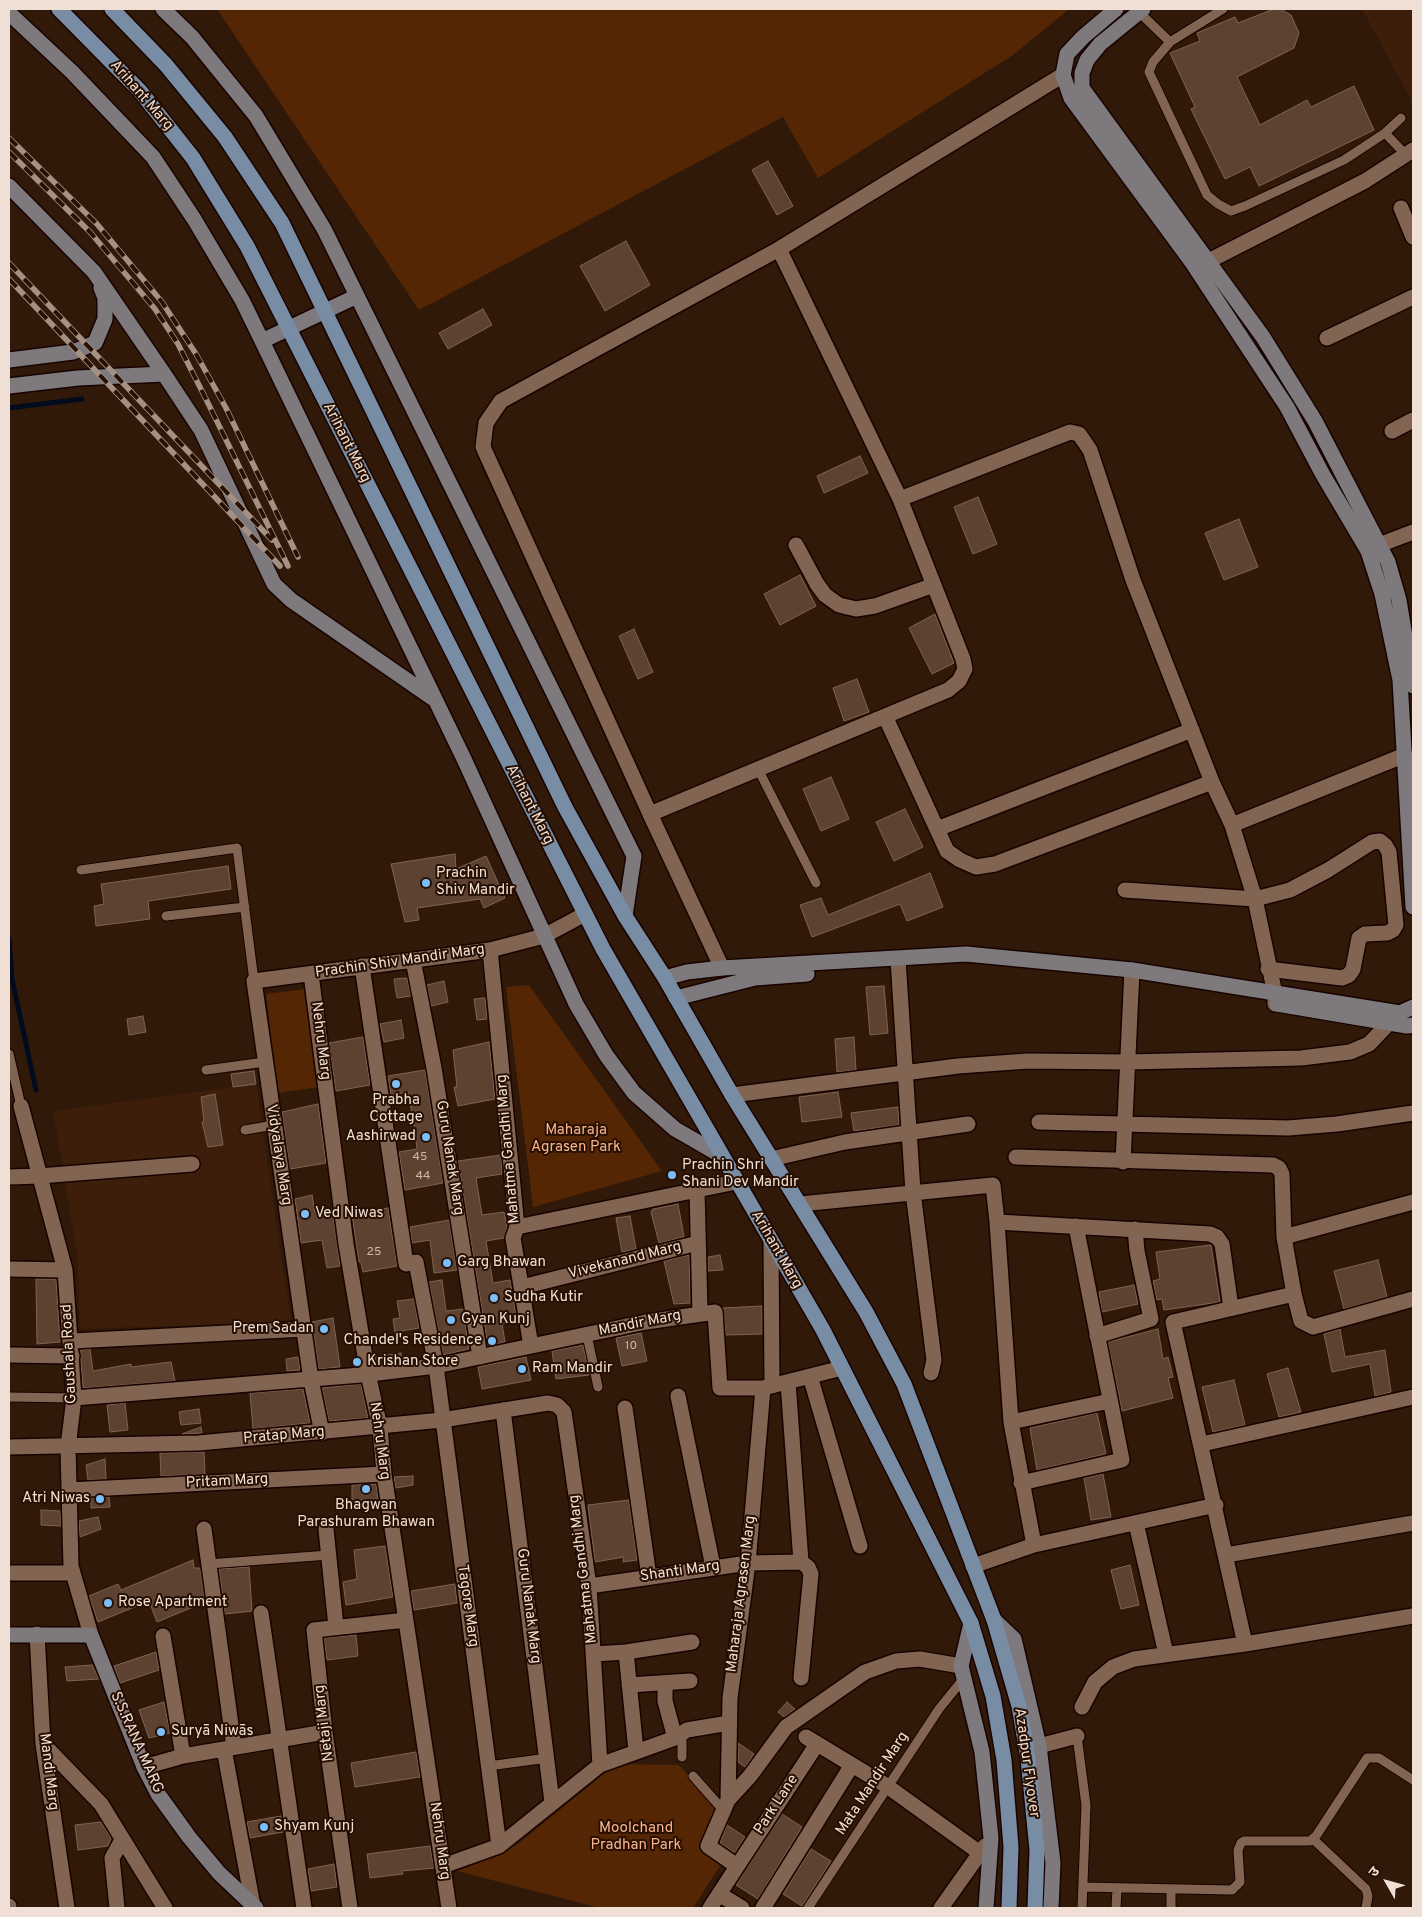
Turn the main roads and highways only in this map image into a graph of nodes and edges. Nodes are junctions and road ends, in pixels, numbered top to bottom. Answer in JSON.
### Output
{"nodes":[{"id":1,"x":59,"y":9,"type":"edge"},
{"id":2,"x":112,"y":9,"type":"edge"},
{"id":3,"x":994,"y":1620,"type":"joint"},
{"id":4,"x":971,"y":1622,"type":"joint"},
{"id":5,"x":1009,"y":1908,"type":"edge"},
{"id":6,"x":1035,"y":1908,"type":"edge"}],
"edges":[{"from":1,"to":4,"type":"main road","name":"Arihant Marg"},
{"from":2,"to":3,"type":"main road","name":"Arihant Marg"},
{"from":3,"to":6,"type":"main road","name":"Azadpur Flyover"},
{"from":4,"to":5,"type":"main road","name":"Azadpur Flyover"}]}
